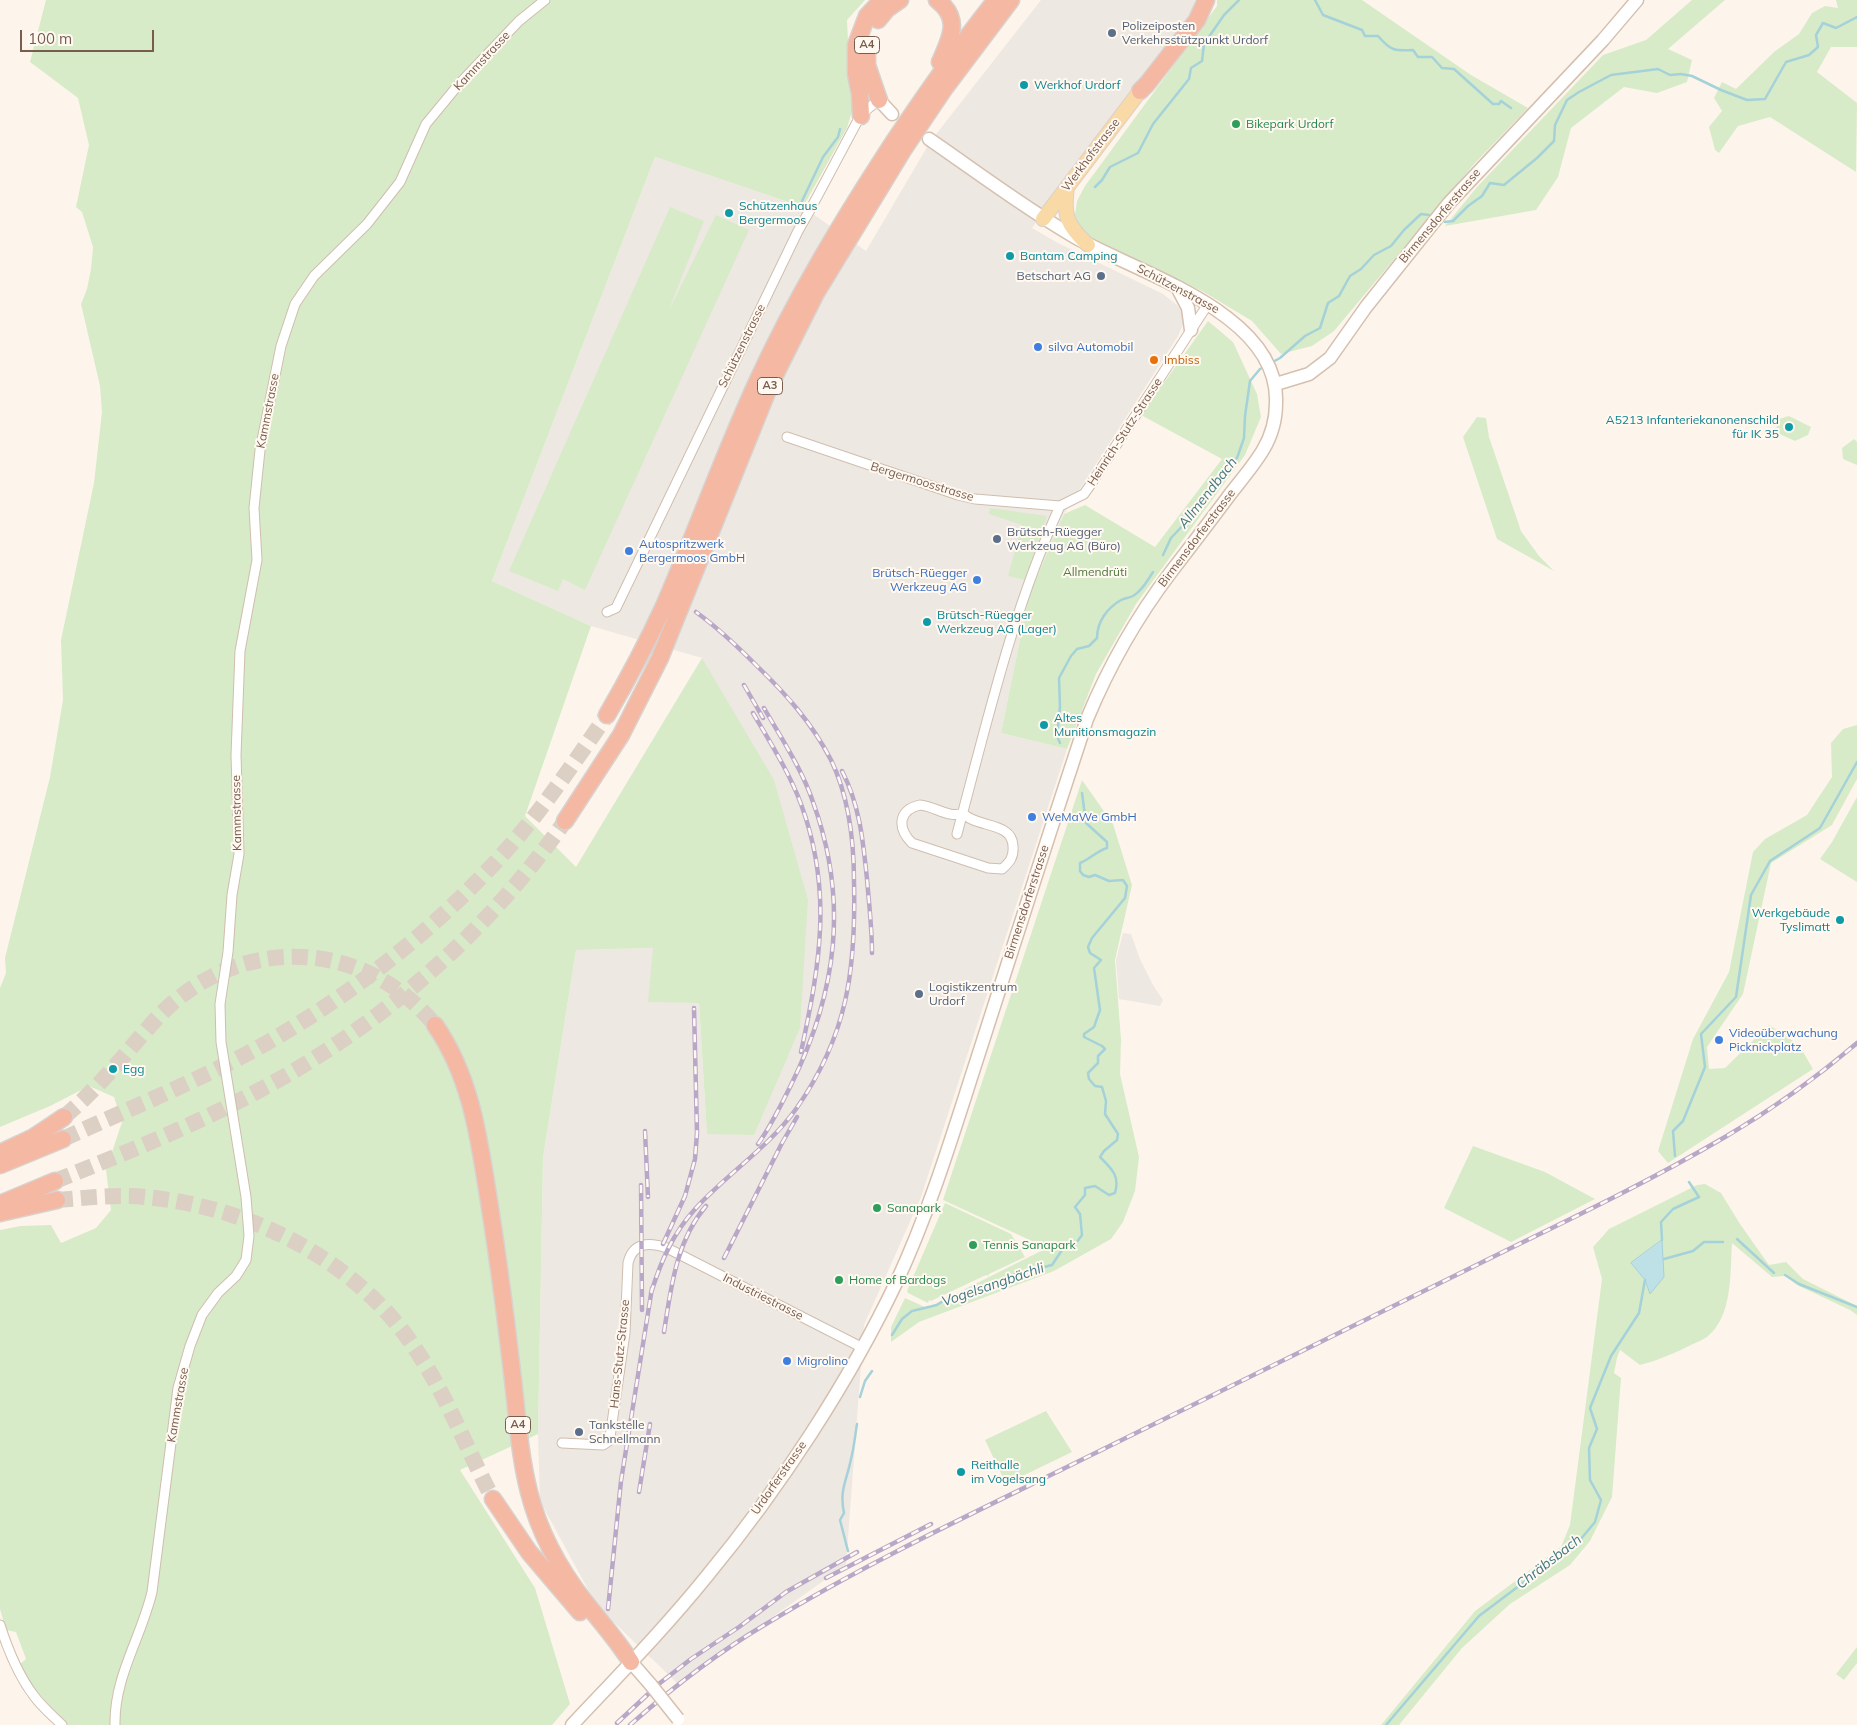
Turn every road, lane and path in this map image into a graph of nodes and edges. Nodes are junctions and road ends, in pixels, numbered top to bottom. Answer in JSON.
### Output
{"nodes":[{"id":1,"x":545,"y":0,"type":"edge"},
{"id":2,"x":882,"y":0,"type":"edge"},
{"id":3,"x":900,"y":0,"type":"edge"},
{"id":4,"x":937,"y":0,"type":"edge"},
{"id":5,"x":996,"y":0,"type":"edge"},
{"id":6,"x":1011,"y":0,"type":"edge"},
{"id":7,"x":1200,"y":0,"type":"edge"},
{"id":8,"x":1206,"y":0,"type":"edge"},
{"id":9,"x":1637,"y":0,"type":"edge"},
{"id":10,"x":856,"y":61,"type":"junction"},
{"id":11,"x":1140,"y":91,"type":"junction"},
{"id":12,"x":928,"y":92,"type":"junction"},
{"id":13,"x":879,"y":100,"type":"junction"},
{"id":14,"x":892,"y":114,"type":"dead end"},
{"id":15,"x":861,"y":116,"type":"junction"},
{"id":16,"x":929,"y":139,"type":"dead end"},
{"id":17,"x":1067,"y":187,"type":"junction"},
{"id":18,"x":1043,"y":219,"type":"junction"},
{"id":19,"x":1088,"y":245,"type":"junction"},
{"id":20,"x":1177,"y":287,"type":"junction"},
{"id":21,"x":1208,"y":304,"type":"junction"},
{"id":22,"x":1191,"y":330,"type":"junction"},
{"id":23,"x":1274,"y":379,"type":"junction"},
{"id":24,"x":787,"y":438,"type":"dead end"},
{"id":25,"x":1060,"y":506,"type":"junction"},
{"id":26,"x":606,"y":612,"type":"dead end"},
{"id":27,"x":607,"y":715,"type":"tunnel mouth"},
{"id":28,"x":963,"y":813,"type":"junction"},
{"id":29,"x":565,"y":821,"type":"tunnel mouth"},
{"id":30,"x":957,"y":834,"type":"dead end"},
{"id":31,"x":435,"y":1025,"type":"tunnel mouth"},
{"id":32,"x":64,"y":1117,"type":"tunnel mouth"},
{"id":33,"x":62,"y":1139,"type":"tunnel mouth"},
{"id":34,"x":34,"y":1144,"type":"junction"},
{"id":35,"x":0,"y":1153,"type":"edge"},
{"id":36,"x":0,"y":1165,"type":"edge"},
{"id":37,"x":55,"y":1181,"type":"tunnel mouth"},
{"id":38,"x":932,"y":1194,"type":"joint"},
{"id":39,"x":29,"y":1198,"type":"junction"},
{"id":40,"x":57,"y":1200,"type":"tunnel mouth"},
{"id":41,"x":0,"y":1204,"type":"edge"},
{"id":42,"x":0,"y":1213,"type":"edge"},
{"id":43,"x":662,"y":1246,"type":"joint"},
{"id":44,"x":863,"y":1348,"type":"junction"},
{"id":45,"x":562,"y":1443,"type":"dead end"},
{"id":46,"x":493,"y":1499,"type":"tunnel mouth"},
{"id":47,"x":0,"y":1625,"type":"edge"},
{"id":48,"x":631,"y":1662,"type":"junction"},
{"id":49,"x":680,"y":1722,"type":"edge"},
{"id":50,"x":62,"y":1725,"type":"edge"},
{"id":51,"x":115,"y":1725,"type":"edge"},
{"id":52,"x":572,"y":1725,"type":"edge"}],
"edges":[{"from":1,"to":51,"type":"street","name":"Kammstrasse"},
{"from":2,"to":10,"type":"highway","number":"A4"},
{"from":3,"to":13,"type":"highway","number":"A4"},
{"from":4,"to":12,"type":"highway"},
{"from":5,"to":12,"type":"highway","number":"A3"},
{"from":6,"to":29,"type":"highway","number":"A3"},
{"from":7,"to":11,"type":"highway"},
{"from":8,"to":11,"type":"highway"},
{"from":9,"to":23,"type":"main road","name":"Birmensdorferstrasse"},
{"from":10,"to":13,"type":"highway","number":"A4"},
{"from":10,"to":15,"type":"highway","number":"A4"},
{"from":11,"to":17,"type":"main road","name":"Werkhofstrasse"},
{"from":12,"to":27,"type":"highway","number":"A3"},
{"from":13,"to":14,"type":"main road"},
{"from":13,"to":15,"type":"street","name":"Schützenstrasse"},
{"from":15,"to":26,"type":"street","name":"Schützenstrasse"},
{"from":16,"to":18,"type":"main road","name":"Schützenstrasse"},
{"from":17,"to":18,"type":"main road","name":"Werkhofstrasse"},
{"from":17,"to":19,"type":"main road"},
{"from":18,"to":19,"type":"main road","name":"Schützenstrasse"},
{"from":19,"to":20,"type":"main road","name":"Schützenstrasse"},
{"from":20,"to":21,"type":"main road","name":"Schützenstrasse"},
{"from":20,"to":22,"type":"main road"},
{"from":21,"to":22,"type":"street","name":"Heinrich-Stutz-Strasse"},
{"from":21,"to":23,"type":"main road","name":"Schützenstrasse"},
{"from":22,"to":25,"type":"street","name":"Heinrich-Stutz-Strasse"},
{"from":23,"to":38,"type":"main road","name":"Birmensdorferstrasse"},
{"from":24,"to":25,"type":"street","name":"Bergermoosstrasse"},
{"from":25,"to":28,"type":"street"},
{"from":28,"to":28,"type":"street"},
{"from":28,"to":30,"type":"street"},
{"from":31,"to":48,"type":"highway","number":"A4"},
{"from":32,"to":34,"type":"highway"},
{"from":33,"to":34,"type":"highway"},
{"from":34,"to":35,"type":"highway"},
{"from":34,"to":36,"type":"highway"},
{"from":37,"to":39,"type":"highway"},
{"from":38,"to":44,"type":"main road","name":"Urdorferstrasse"},
{"from":39,"to":40,"type":"highway"},
{"from":39,"to":41,"type":"highway"},
{"from":39,"to":42,"type":"highway"},
{"from":43,"to":44,"type":"street","name":"Industriestrasse"},
{"from":43,"to":45,"type":"street","name":"Hans-Stutz-Strasse"},
{"from":44,"to":48,"type":"main road","name":"Urdorferstrasse"},
{"from":46,"to":48,"type":"highway"},
{"from":47,"to":50,"type":"street"},
{"from":48,"to":49,"type":"main road","bridge":true},
{"from":48,"to":52,"type":"main road","name":"Urdorferstrasse"}]}
